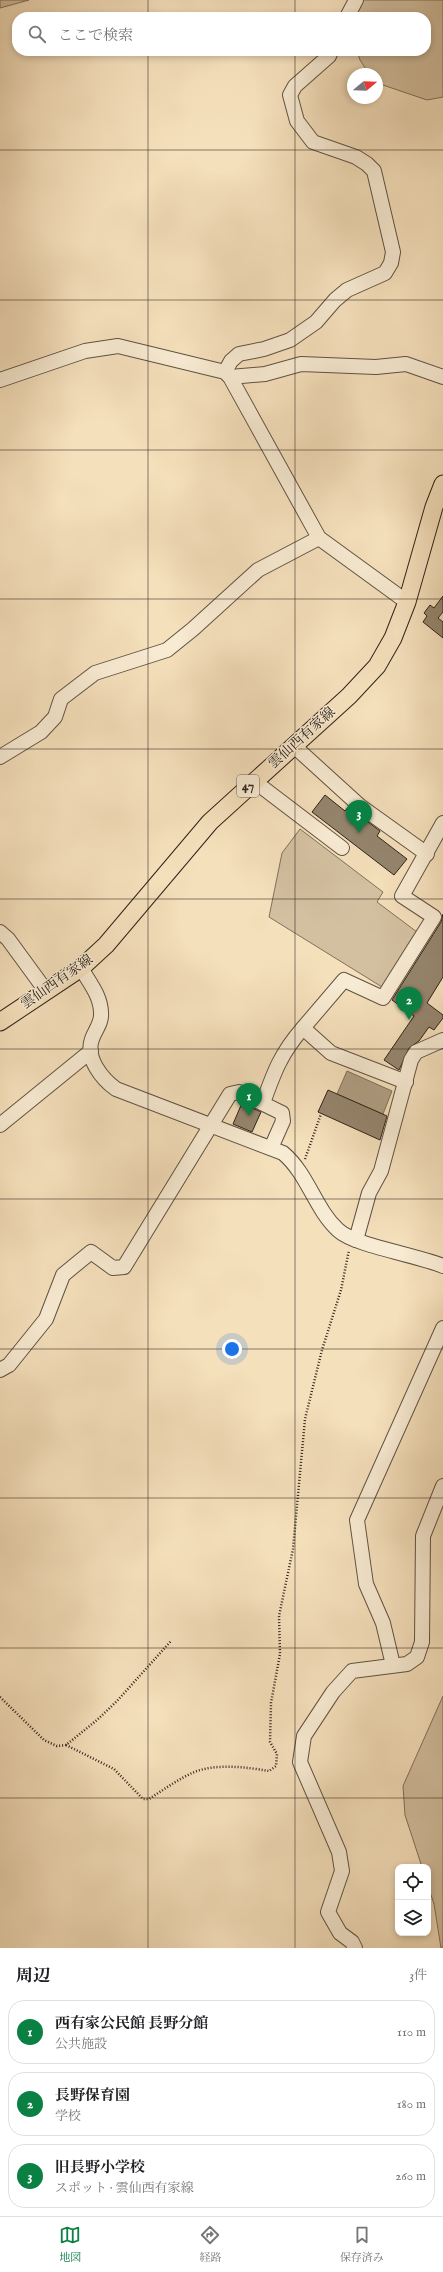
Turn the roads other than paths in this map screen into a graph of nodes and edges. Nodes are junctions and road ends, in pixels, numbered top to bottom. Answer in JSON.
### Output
{"nodes":[{"id":1,"x":356,"y":0,"type":"edge"},
{"id":2,"x":350,"y":12,"type":"edge"},
{"id":3,"x":329,"y":56,"type":"edge"},
{"id":4,"x":227,"y":375,"type":"junction"},
{"id":5,"x":443,"y":376,"type":"edge"},
{"id":6,"x":0,"y":380,"type":"edge"},
{"id":7,"x":443,"y":484,"type":"edge"},
{"id":8,"x":319,"y":538,"type":"junction"},
{"id":9,"x":407,"y":602,"type":"junction"},
{"id":10,"x":294,"y":746,"type":"junction"},
{"id":11,"x":0,"y":756,"type":"edge"},
{"id":12,"x":254,"y":781,"type":"junction"},
{"id":13,"x":443,"y":823,"type":"edge"},
{"id":14,"x":342,"y":848,"type":"dead end"},
{"id":15,"x":427,"y":854,"type":"junction"},
{"id":16,"x":0,"y":932,"type":"edge"},
{"id":17,"x":81,"y":968,"type":"junction"},
{"id":18,"x":46,"y":991,"type":"junction"},
{"id":19,"x":0,"y":1022,"type":"edge"},
{"id":20,"x":303,"y":1028,"type":"junction"},
{"id":21,"x":443,"y":1040,"type":"edge"},
{"id":22,"x":91,"y":1051,"type":"junction"},
{"id":23,"x":406,"y":1082,"type":"junction"},
{"id":24,"x":263,"y":1103,"type":"junction"},
{"id":25,"x":213,"y":1124,"type":"junction"},
{"id":26,"x":0,"y":1125,"type":"edge"},
{"id":27,"x":271,"y":1148,"type":"junction"},
{"id":28,"x":353,"y":1239,"type":"junction"},
{"id":29,"x":443,"y":1266,"type":"edge"},
{"id":30,"x":443,"y":1328,"type":"edge"},
{"id":31,"x":0,"y":1370,"type":"edge"},
{"id":32,"x":443,"y":1486,"type":"edge"},
{"id":33,"x":393,"y":1665,"type":"junction"},
{"id":34,"x":355,"y":1948,"type":"edge"}],
"edges":[{"from":1,"to":2,"type":"street"},
{"from":3,"to":4,"type":"street"},
{"from":4,"to":5,"type":"street"},
{"from":4,"to":6,"type":"street"},
{"from":4,"to":8,"type":"street"},
{"from":7,"to":9,"type":"main road","name":"雲仙西有家線","number":"47"},
{"from":8,"to":9,"type":"street"},
{"from":8,"to":11,"type":"street"},
{"from":9,"to":10,"type":"main road","name":"雲仙西有家線","number":"47"},
{"from":10,"to":12,"type":"main road","name":"雲仙西有家線","number":"47"},
{"from":10,"to":15,"type":"street"},
{"from":12,"to":14,"type":"street"},
{"from":12,"to":17,"type":"main road","name":"雲仙西有家線","number":"47"},
{"from":13,"to":15,"type":"street"},
{"from":15,"to":20,"type":"street"},
{"from":16,"to":18,"type":"street"},
{"from":17,"to":18,"type":"main road","name":"雲仙西有家線","number":"47"},
{"from":17,"to":22,"type":"street"},
{"from":18,"to":19,"type":"main road","name":"雲仙西有家線","number":"47"},
{"from":20,"to":23,"type":"street"},
{"from":20,"to":24,"type":"street"},
{"from":21,"to":23,"type":"street"},
{"from":22,"to":25,"type":"street"},
{"from":22,"to":26,"type":"street"},
{"from":23,"to":28,"type":"street"},
{"from":24,"to":25,"type":"street"},
{"from":24,"to":27,"type":"street"},
{"from":25,"to":27,"type":"street"},
{"from":25,"to":31,"type":"street"},
{"from":27,"to":28,"type":"street"},
{"from":28,"to":29,"type":"street"},
{"from":30,"to":33,"type":"street"},
{"from":32,"to":33,"type":"street"},
{"from":33,"to":34,"type":"street"}]}
